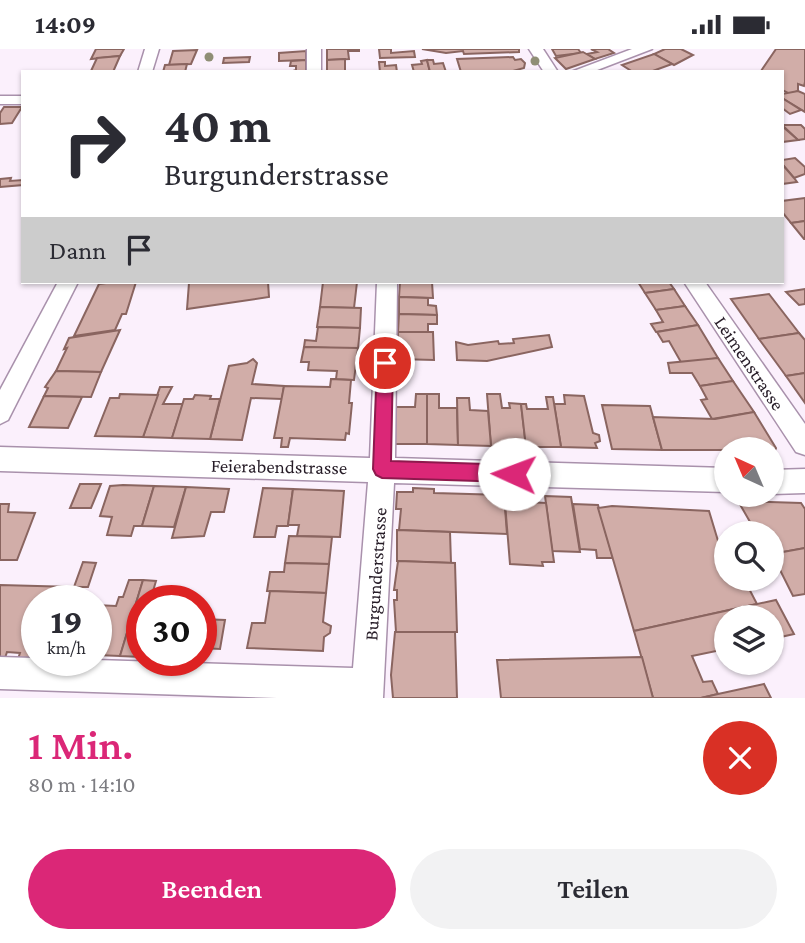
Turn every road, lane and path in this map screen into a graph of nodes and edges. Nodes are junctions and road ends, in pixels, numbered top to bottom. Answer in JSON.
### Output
{"nodes":[{"id":1,"x":152,"y":49,"type":"edge"},
{"id":2,"x":314,"y":49,"type":"edge"},
{"id":3,"x":536,"y":49,"type":"edge"},
{"id":4,"x":645,"y":49,"type":"edge"},
{"id":5,"x":146,"y":70,"type":"edge"},
{"id":6,"x":314,"y":70,"type":"edge"},
{"id":7,"x":550,"y":70,"type":"edge"},
{"id":8,"x":584,"y":70,"type":"edge"},
{"id":9,"x":0,"y":100,"type":"edge"},
{"id":10,"x":21,"y":100,"type":"edge"},
{"id":11,"x":67,"y":284,"type":"edge"},
{"id":12,"x":387,"y":284,"type":"edge"},
{"id":13,"x":695,"y":284,"type":"edge"},
{"id":14,"x":0,"y":413,"type":"edge"},
{"id":15,"x":805,"y":444,"type":"edge"},
{"id":16,"x":0,"y":459,"type":"edge"},
{"id":17,"x":382,"y":469,"type":"junction"},
{"id":18,"x":714,"y":480,"type":"edge"},
{"id":19,"x":805,"y":481,"type":"edge"},
{"id":20,"x":784,"y":482,"type":"edge"},
{"id":21,"x":0,"y":673,"type":"edge"},
{"id":22,"x":367,"y":691,"type":"edge"}],
"edges":[{"from":1,"to":5,"type":"street"},
{"from":2,"to":6,"type":"street"},
{"from":3,"to":7,"type":"street"},
{"from":4,"to":8,"type":"street"},
{"from":9,"to":10,"type":"street"},
{"from":11,"to":14,"type":"street"},
{"from":12,"to":17,"type":"street","name":"Burgunderstrasse"},
{"from":13,"to":15,"type":"street","name":"Leimenstrasse"},
{"from":16,"to":17,"type":"street","name":"Feierabendstrasse"},
{"from":17,"to":18,"type":"street","name":"Feierabendstrasse"},
{"from":17,"to":22,"type":"street","name":"Burgunderstrasse"},
{"from":19,"to":20,"type":"street"},
{"from":21,"to":22,"type":"street"}]}
